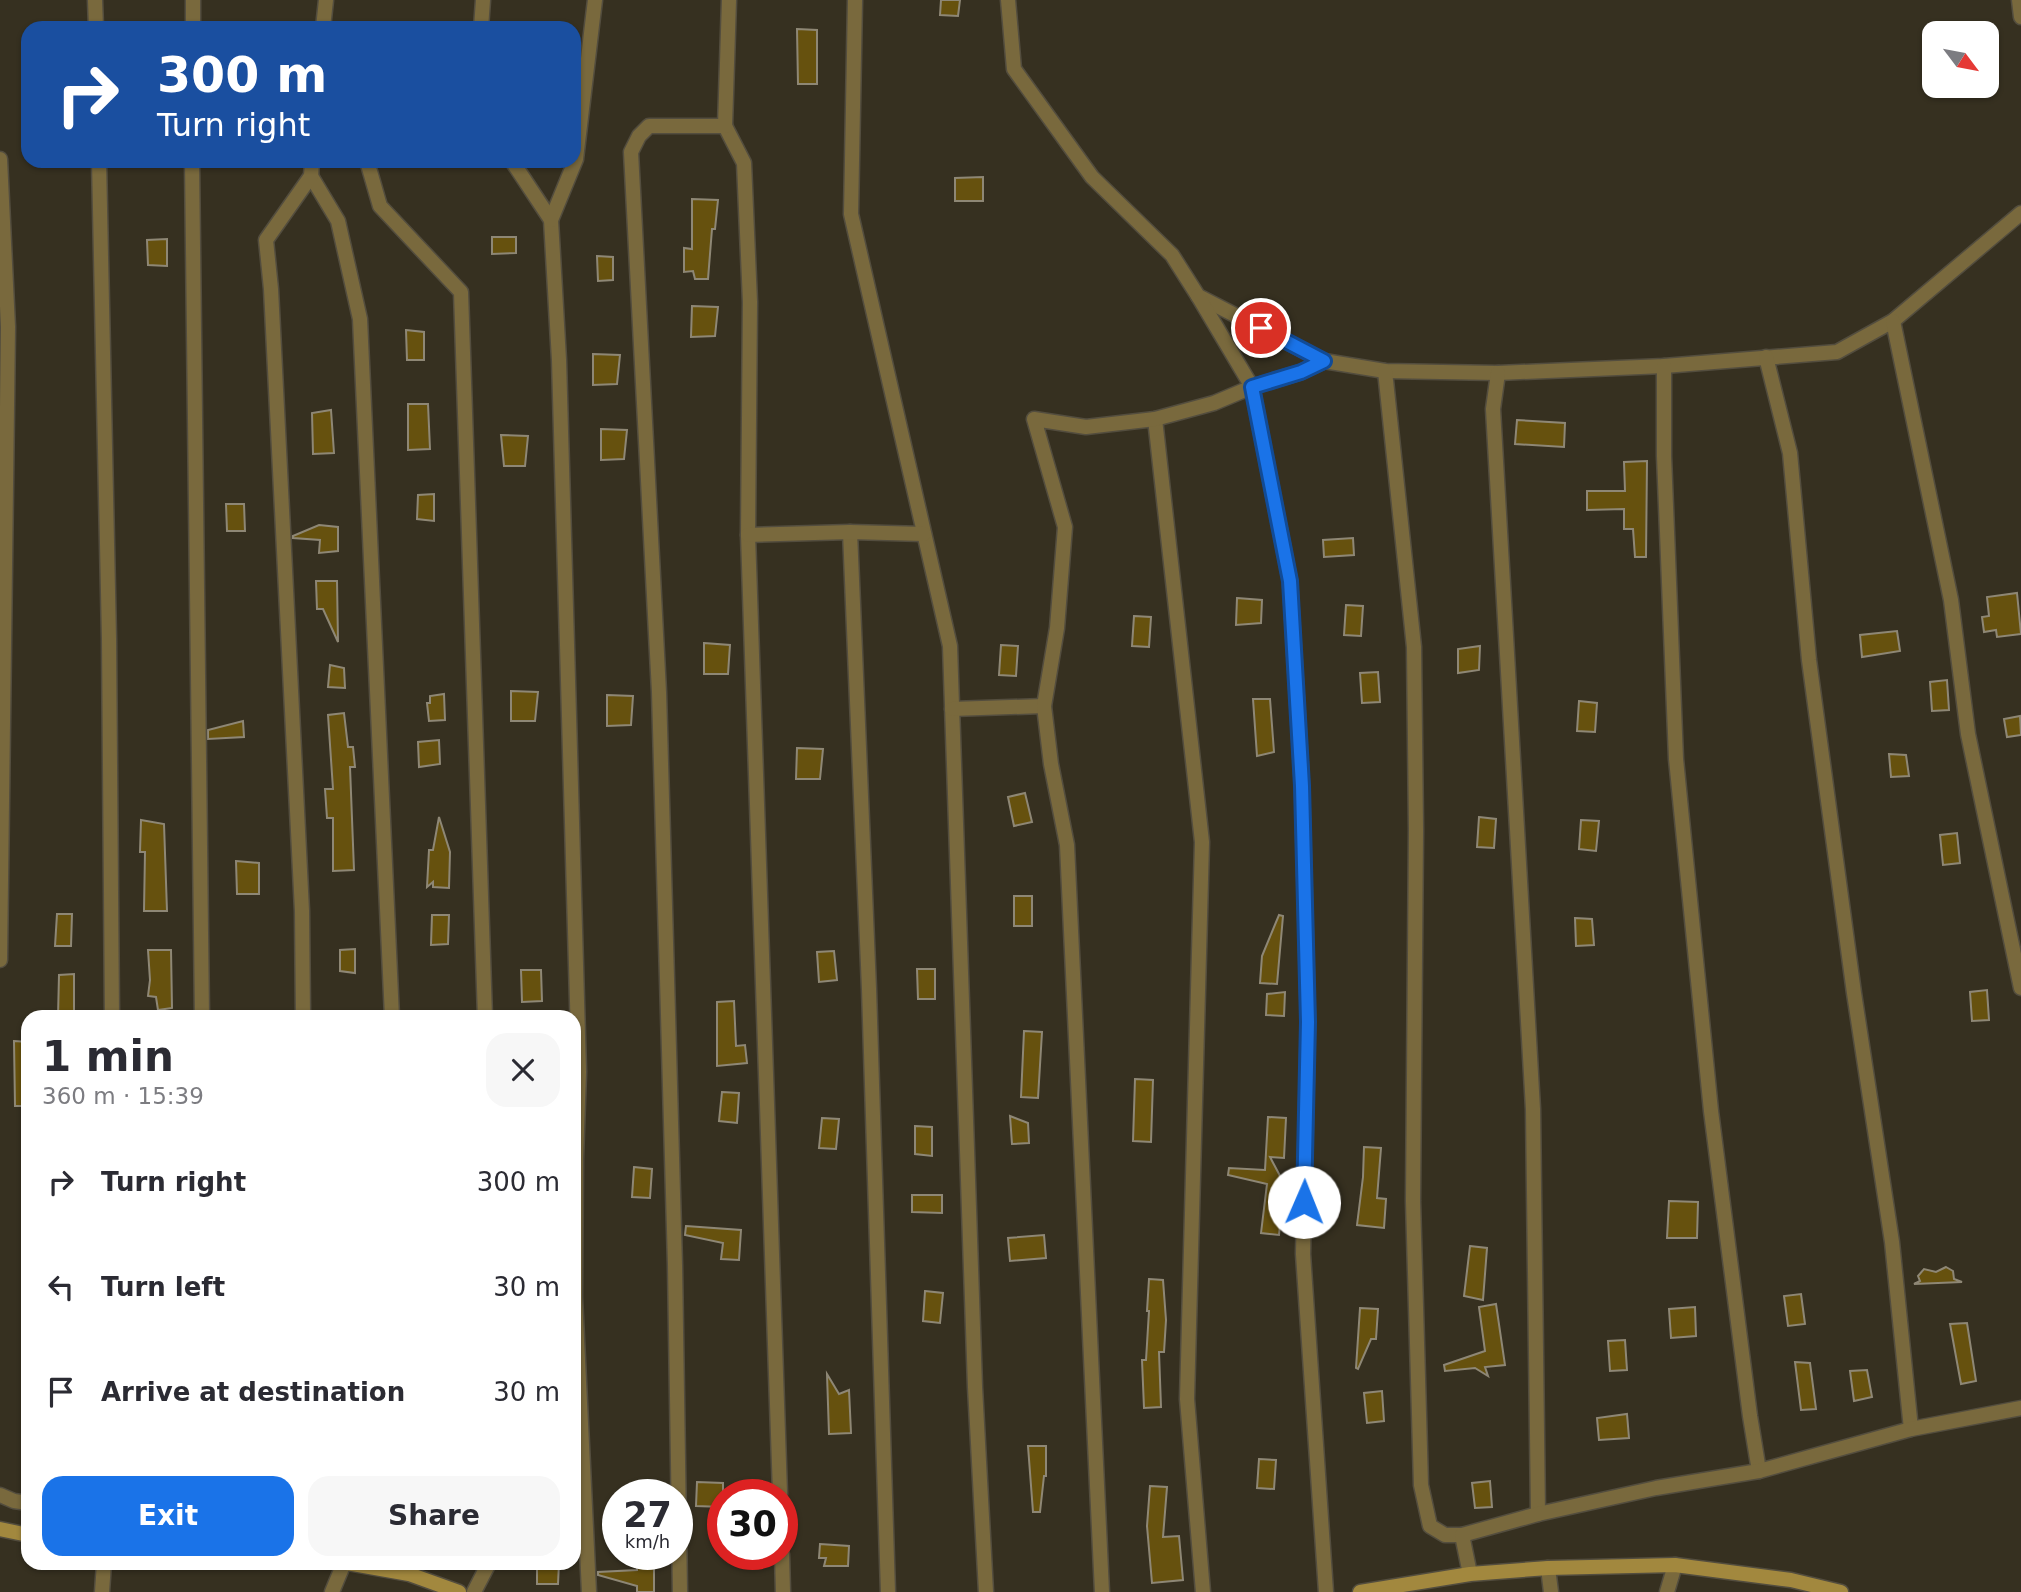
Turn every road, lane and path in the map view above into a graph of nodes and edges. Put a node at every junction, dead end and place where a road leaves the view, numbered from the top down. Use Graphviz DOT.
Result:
graph roads {
  1 [pos="95,0"];
  2 [pos="193,0"];
  3 [pos="326,0"];
  4 [pos="483,0"];
  5 [pos="595,0"];
  6 [pos="729,0"];
  7 [pos="855,0"];
  8 [pos="1008,0"];
  9 [pos="2019,0"];
  10 [pos="2021,17"];
  11 [pos="96,21"];
  12 [pos="193,21"];
  13 [pos="325,21"];
  14 [pos="482,21"];
  15 [pos="581,117"];
  16 [pos="725,126"];
  17 [pos="0,159"];
  18 [pos="99,168"];
  19 [pos="192,168"];
  20 [pos="312,168"];
  21 [pos="369,168"];
  22 [pos="517,168"];
  23 [pos="572,168"];
  24 [pos="311,176"];
  25 [pos="2021,213"];
  26 [pos="551,220"];
  27 [pos="1198,296"];
  28 [pos="1893,321"];
  29 [pos="1766,357"];
  30 [pos="1324,361"];
  31 [pos="1664,366"];
  32 [pos="1385,371"];
  33 [pos="1498,373"];
  34 [pos="1252,387"];
  35 [pos="1155,419"];
  36 [pos="850,532"];
  37 [pos="924,534"];
  38 [pos="748,535"];
  39 [pos="1044,706"];
  40 [pos="952,709"];
  41 [pos="0,960"];
  42 [pos="2021,988"];
  43 [pos="112,1010"];
  44 [pos="202,1010"];
  45 [pos="303,1010"];
  46 [pos="392,1010"];
  47 [pos="485,1010"];
  48 [pos="577,1010"];
  49 [pos="2021,1408"];
  50 [pos="581,1423"];
  51 [pos="1912,1429"];
  52 [pos="1759,1471"];
  53 [pos="779,1479"];
  54 [pos="0,1495"];
  55 [pos="21,1502"];
  56 [pos="1538,1514"];
  57 [pos="0,1529"];
  58 [pos="21,1534"];
  59 [pos="1462,1535"];
  60 [pos="1675,1564"];
  61 [pos="1548,1568"];
  62 [pos="104,1570"];
  63 [pos="343,1570"];
  64 [pos="386,1570"];
  65 [pos="485,1570"];
  66 [pos="782,1570"];
  67 [pos="1470,1574"];
  68 [pos="1791,1586"];
  69 [pos="102,1592"];
  70 [pos="332,1592"];
  71 [pos="459,1592"];
  72 [pos="474,1592"];
  73 [pos="589,1592"];
  74 [pos="680,1592"];
  75 [pos="783,1592"];
  76 [pos="888,1592"];
  77 [pos="986,1592"];
  78 [pos="1102,1592"];
  79 [pos="1203,1592"];
  80 [pos="1326,1592"];
  81 [pos="1360,1592"];
  82 [pos="1551,1592"];
  83 [pos="1667,1592"];
  84 [pos="1841,1592"];
  1 -- 11 [label="street"];
  2 -- 12 [label="street"];
  3 -- 13 [label="street"];
  4 -- 14 [label="street"];
  5 -- 15 [label="street"];
  6 -- 16 [label="street"];
  7 -- 37 [label="street"];
  8 -- 27 [label="street"];
  9 -- 10 [label="street"];
  16 -- 38 [label="street"];
  16 -- 74 [label="street"];
  17 -- 41 [label="street"];
  18 -- 43 [label="street"];
  19 -- 44 [label="street"];
  20 -- 24 [label="street"];
  21 -- 47 [label="street"];
  22 -- 26 [label="street"];
  23 -- 26 [label="street"];
  24 -- 45 [label="street"];
  24 -- 46 [label="street"];
  25 -- 28 [label="street"];
  26 -- 48 [label="street"];
  27 -- 30 [label="street"];
  27 -- 34 [label="street"];
  28 -- 29 [label="street"];
  28 -- 42 [label="street"];
  29 -- 31 [label="street"];
  29 -- 51 [label="street"];
  30 -- 32 [label="street"];
  30 -- 34 [label="street"];
  31 -- 33 [label="street"];
  31 -- 52 [label="street"];
  32 -- 33 [label="street"];
  32 -- 59 [label="street"];
  33 -- 56 [label="street"];
  34 -- 35 [label="street"];
  34 -- 80 [label="street"];
  35 -- 39 [label="street"];
  35 -- 79 [label="street"];
  36 -- 37 [label="street"];
  36 -- 38 [label="street"];
  36 -- 76 [label="street"];
  37 -- 40 [label="street"];
  38 -- 53 [label="street"];
  39 -- 40 [label="street"];
  39 -- 78 [label="street"];
  40 -- 77 [label="street"];
  49 -- 51 [label="street"];
  50 -- 73 [label="street"];
  51 -- 52 [label="street"];
  52 -- 56 [label="street"];
  54 -- 55 [label="street"];
  56 -- 59 [label="street"];
  57 -- 58 [label="street"];
  59 -- 67 [label="street"];
  60 -- 61 [label="street"];
  60 -- 68 [label="street"];
  60 -- 83 [label="street"];
  61 -- 67 [label="street"];
  61 -- 82 [label="street"];
  62 -- 69 [label="street"];
  63 -- 70 [label="street"];
  64 -- 71 [label="street"];
  65 -- 72 [label="street"];
  66 -- 75 [label="street"];
  67 -- 81 [label="street"];
  68 -- 84 [label="street"];
}
